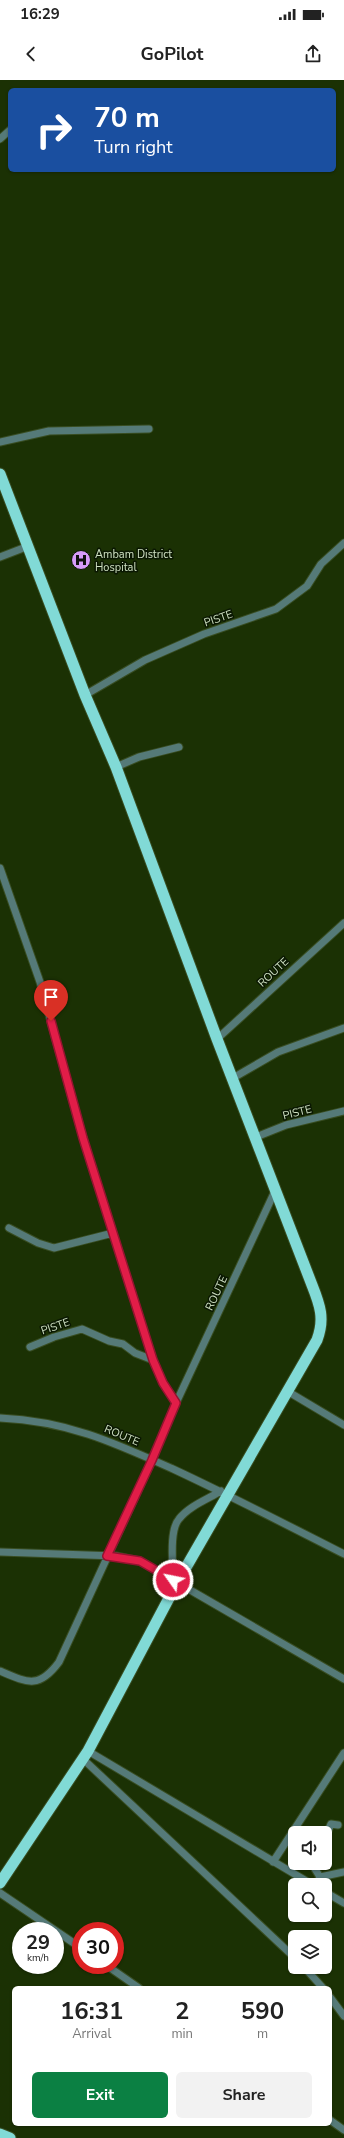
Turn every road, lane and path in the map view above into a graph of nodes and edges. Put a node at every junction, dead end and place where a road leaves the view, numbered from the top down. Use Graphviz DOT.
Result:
graph roads {
  1 [pos="8,132"];
  2 [pos="0,139"];
  3 [pos="149,429"];
  4 [pos="0,442"];
  5 [pos="0,474"];
  6 [pos="344,543"];
  7 [pos="26,547"];
  8 [pos="0,557"];
  9 [pos="85,695"];
  10 [pos="179,747"];
  11 [pos="116,768"];
  12 [pos="0,868"];
  13 [pos="344,923"];
  14 [pos="344,1028"];
  15 [pos="217,1039"];
  16 [pos="233,1078"];
  17 [pos="344,1111"];
  18 [pos="256,1137"];
  19 [pos="275,1191"];
  20 [pos="9,1228"];
  21 [pos="114,1233"];
  22 [pos="30,1347"];
  23 [pos="153,1360"];
  24 [pos="287,1392"];
  25 [pos="176,1403"];
  26 [pos="0,1418"];
  27 [pos="344,1426"];
  28 [pos="152,1460"];
  29 [pos="225,1493"];
  30 [pos="0,1552"];
  31 [pos="344,1554"];
  32 [pos="107,1556"];
  33 [pos="175,1582"];
  34 [pos="0,1671"];
  35 [pos="344,1679"];
  36 [pos="344,1753"];
  37 [pos="86,1755"];
  38 [pos="338,1825"];
  39 [pos="330,1826"];
  40 [pos="273,1862"];
  41 [pos="316,1870"];
  42 [pos="344,1872"];
  43 [pos="320,1877"];
  44 [pos="301,1878"];
  45 [pos="0,1883"];
  46 [pos="0,1893"];
  47 [pos="332,1896"];
  48 [pos="344,1903"];
  49 [pos="72,1942"];
  50 [pos="288,1951"];
  51 [pos="119,1974"];
  52 [pos="310,1974"];
  53 [pos="136,1986"];
  54 [pos="321,1986"];
  55 [pos="332,2000"];
  56 [pos="344,2016"];
  57 [pos="332,2121"];
  58 [pos="344,2130"];
  59 [pos="0,2134"];
  60 [pos="10,2138"];
  1 -- 2 [label="street"];
  3 -- 4 [label="street"];
  5 -- 7 [label="highway"];
  6 -- 9 [label="street, PISTE"];
  7 -- 8 [label="street"];
  7 -- 9 [label="highway"];
  9 -- 11 [label="highway"];
  10 -- 11 [label="street"];
  11 -- 15 [label="highway"];
  12 -- 21 [label="street"];
  13 -- 15 [label="street, ROUTE"];
  14 -- 16 [label="street"];
  15 -- 16 [label="highway"];
  16 -- 18 [label="highway"];
  17 -- 18 [label="street, PISTE"];
  18 -- 19 [label="highway"];
  19 -- 24 [label="highway"];
  19 -- 25 [label="street, ROUTE"];
  20 -- 21 [label="street"];
  21 -- 23 [label="street"];
  22 -- 23 [label="street, PISTE"];
  23 -- 25 [label="street"];
  24 -- 27 [label="street"];
  24 -- 29 [label="highway"];
  25 -- 28 [label="street, ROUTE"];
  26 -- 28 [label="street, ROUTE"];
  28 -- 29 [label="street, ROUTE"];
  28 -- 32 [label="street, ROUTE"];
  29 -- 31 [label="street, ROUTE"];
  29 -- 33 [label="highway"];
  29 -- 33 [label="street"];
  30 -- 32 [label="street"];
  32 -- 33 [label="street"];
  32 -- 34 [label="street, ROUTE"];
  33 -- 35 [label="street"];
  33 -- 37 [label="highway"];
  36 -- 40 [label="street"];
  37 -- 40 [label="street"];
  37 -- 45 [label="highway"];
  37 -- 50 [label="street"];
  38 -- 39 [label="street"];
  40 -- 44 [label="street"];
  41 -- 43 [label="street"];
  42 -- 43 [label="street"];
  46 -- 49 [label="street"];
  47 -- 48 [label="street"];
  51 -- 53 [label="street"];
  52 -- 54 [label="street"];
  55 -- 56 [label="street"];
  57 -- 58 [label="street"];
  59 -- 60 [label="highway"];
}
